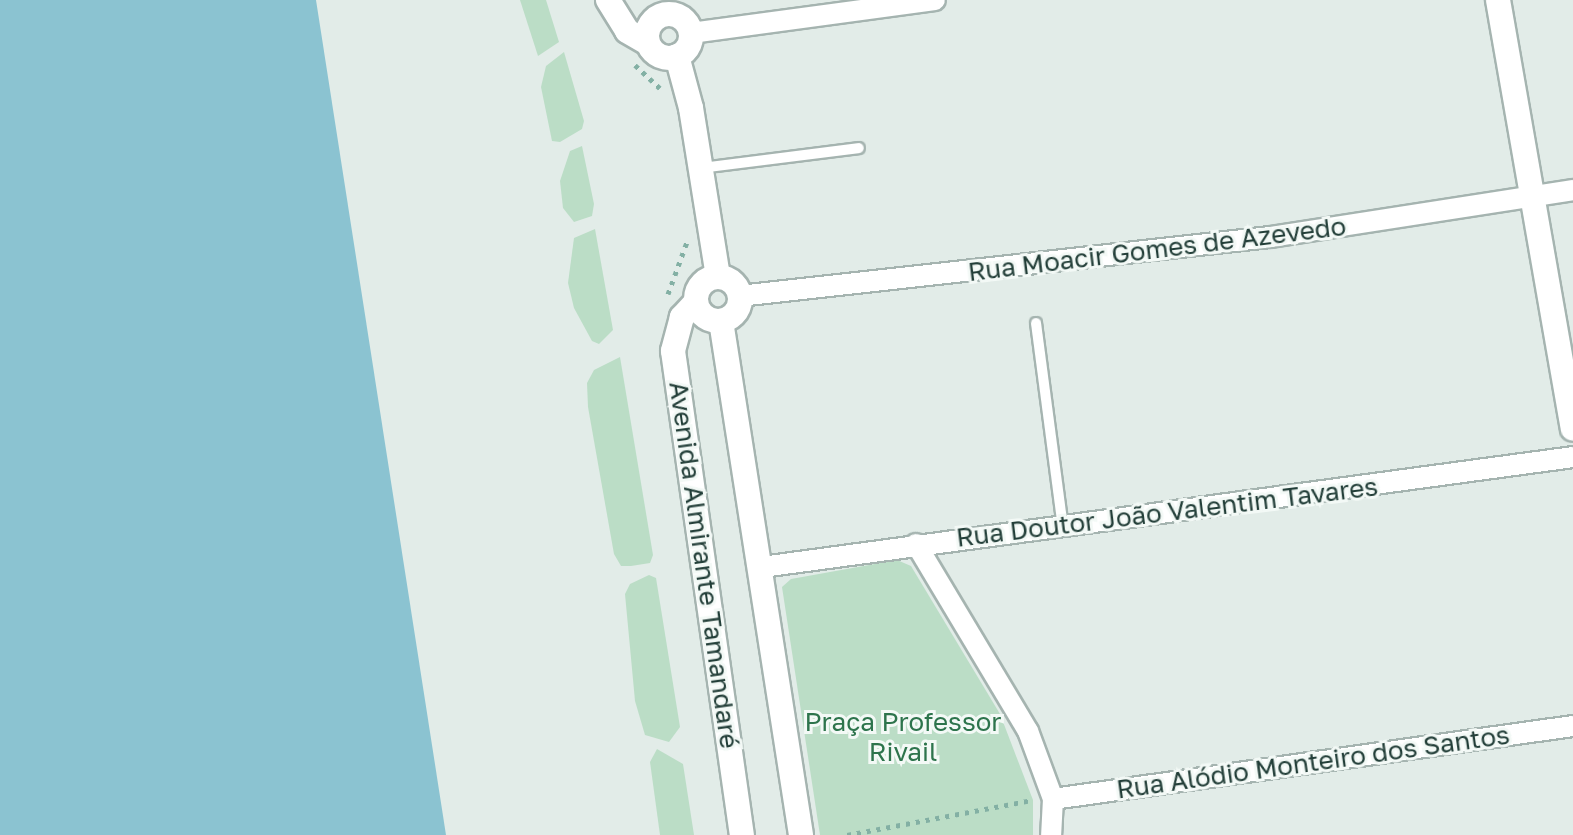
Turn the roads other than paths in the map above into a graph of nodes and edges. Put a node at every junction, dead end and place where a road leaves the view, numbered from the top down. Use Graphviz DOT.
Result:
graph roads {
  1 [pos="608,0"];
  2 [pos="935,0"];
  3 [pos="1498,0"];
  4 [pos="664,7"];
  5 [pos="691,33"];
  6 [pos="648,43"];
  7 [pos="677,56"];
  8 [pos="859,148"];
  9 [pos="701,168"];
  10 [pos="1573,190"];
  11 [pos="1531,197"];
  12 [pos="718,276"];
  13 [pos="739,296"];
  14 [pos="696,302"];
  15 [pos="721,321"];
  16 [pos="1036,323"];
  17 [pos="1573,428"];
  18 [pos="1573,457"];
  19 [pos="1063,527"];
  20 [pos="916,544"];
  21 [pos="762,567"];
  22 [pos="1573,726"];
  23 [pos="1053,799"];
  24 [pos="742,835"];
  25 [pos="801,835"];
  26 [pos="1051,835"];
  1 -- 6 [label="street"];
  2 -- 5 [label="street"];
  3 -- 11 [label="street"];
  4 -- 5 [label="street"];
  4 -- 6 [label="street"];
  5 -- 7 [label="street"];
  6 -- 7 [label="street"];
  7 -- 9 [label="street"];
  8 -- 9 [label="lane"];
  9 -- 12 [label="street"];
  10 -- 11 [label="street, Rua Moacir Gomes de Azevedo"];
  11 -- 13 [label="street, Rua Moacir Gomes de Azevedo"];
  11 -- 17 [label="street"];
  12 -- 13 [label="street"];
  12 -- 14 [label="street"];
  13 -- 15 [label="street"];
  14 -- 15 [label="street"];
  14 -- 24 [label="street, Avenida Almirante Tamandaré"];
  15 -- 21 [label="street, Avenida Almirante Tamandaré"];
  16 -- 19 [label="lane"];
  18 -- 19 [label="street, Rua Doutor João Valentim Tavares"];
  19 -- 20 [label="street, Rua Doutor João Valentim Tavares"];
  20 -- 21 [label="street, Rua Doutor João Valentim Tavares"];
  20 -- 23 [label="street"];
  21 -- 25 [label="street, Avenida Almirante Tamandaré"];
  22 -- 23 [label="street, Rua Alódio Monteiro dos Santos"];
  23 -- 26 [label="street"];
}
